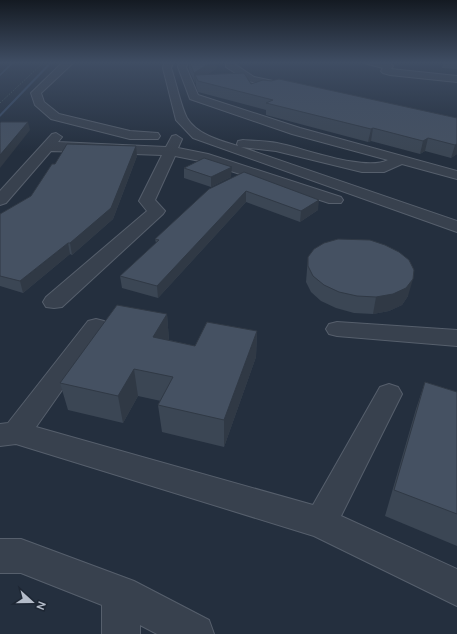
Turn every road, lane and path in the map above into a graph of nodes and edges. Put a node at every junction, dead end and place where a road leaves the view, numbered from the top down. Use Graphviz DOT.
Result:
graph roads {
  1 [pos="11,93"];
  2 [pos="36,93"];
  3 [pos="180,93"];
  4 [pos="192,93"];
  5 [pos="0,103"];
  6 [pos="70,122"];
  7 [pos="197,135"];
  8 [pos="174,144"];
  9 [pos="47,147"];
  10 [pos="226,147"];
  11 [pos="401,159"];
  12 [pos="457,175"];
  13 [pos="0,200"];
  14 [pos="335,200"];
  15 [pos="457,227"];
  16 [pos="54,302"];
  17 [pos="96,326"];
  18 [pos="337,329"];
  19 [pos="457,338"];
  20 [pos="389,394"];
  21 [pos="8,434"];
  22 [pos="321,523"];
  23 [pos="0,556"];
  24 [pos="457,588"];
  25 [pos="121,594"];
  26 [pos="121,634"];
  27 [pos="195,634"];
  1 -- 5 [label="path"];
  2 -- 6 [label="lane"];
  3 -- 7 [label="lane"];
  4 -- 11 [label="lane"];
  6 -- 8 [label="lane"];
  6 -- 9 [label="lane"];
  7 -- 8 [label="lane"];
  7 -- 10 [label="lane"];
  8 -- 9 [label="lane"];
  8 -- 14 [label="lane"];
  8 -- 16 [label="lane"];
  9 -- 13 [label="lane"];
  10 -- 11 [label="lane"];
  10 -- 15 [label="lane"];
  11 -- 12 [label="lane"];
  17 -- 21 [label="lane"];
  18 -- 19 [label="lane"];
  20 -- 22 [label="lane"];
  21 -- 22 [label="lane"];
  22 -- 24 [label="lane"];
  23 -- 25 [label="lane"];
  25 -- 26 [label="lane"];
  25 -- 27 [label="lane"];
}
